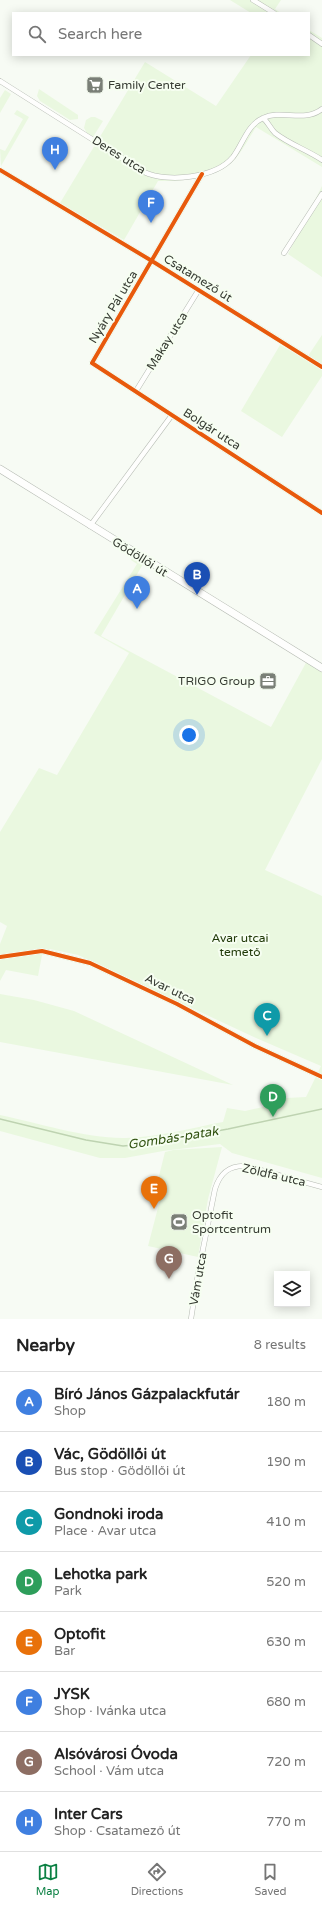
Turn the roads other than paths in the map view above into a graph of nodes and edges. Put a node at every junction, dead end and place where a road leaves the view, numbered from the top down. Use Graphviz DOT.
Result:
graph roads {
  1 [pos="253,0"];
  2 [pos="272,12"];
  3 [pos="310,36"];
  4 [pos="322,44"];
  5 [pos="0,81"];
  6 [pos="322,109"];
  7 [pos="263,118"];
  8 [pos="322,160"];
  9 [pos="0,170"];
  10 [pos="202,174"];
  11 [pos="322,194"];
  12 [pos="284,253"];
  13 [pos="152,261"];
  14 [pos="198,291"];
  15 [pos="92,363"];
  16 [pos="322,367"];
  17 [pos="136,391"];
  18 [pos="172,415"];
  19 [pos="0,469"];
  20 [pos="322,513"];
  21 [pos="90,526"];
  22 [pos="322,668"];
  23 [pos="0,957"];
  24 [pos="322,1077"];
  25 [pos="226,1170"];
  26 [pos="322,1186"];
  27 [pos="191,1319"];
  1 -- 2 [label="street"];
  3 -- 4 [label="street"];
  5 -- 10 [label="street, Deres utca"];
  6 -- 7 [label="street"];
  7 -- 8 [label="street"];
  7 -- 10 [label="street, Deres utca"];
  9 -- 13 [label="street, Csatamező út"];
  10 -- 13 [label="street, Nyáry Pál utca"];
  11 -- 12 [label="street"];
  13 -- 14 [label="street, Csatamező út"];
  13 -- 15 [label="street, Nyáry Pál utca"];
  14 -- 16 [label="street, Csatamező út"];
  14 -- 17 [label="street, Makay utca"];
  15 -- 17 [label="street, Bolgár utca"];
  17 -- 18 [label="street, Bolgár utca"];
  18 -- 20 [label="street, Bolgár utca"];
  18 -- 21 [label="street"];
  19 -- 21 [label="main road, Gödöllői út"];
  21 -- 22 [label="main road, Gödöllői út"];
  23 -- 24 [label="street, Avar utca"];
  25 -- 26 [label="street, Zöldfa utca"];
  25 -- 27 [label="street, Vám utca"];
}
